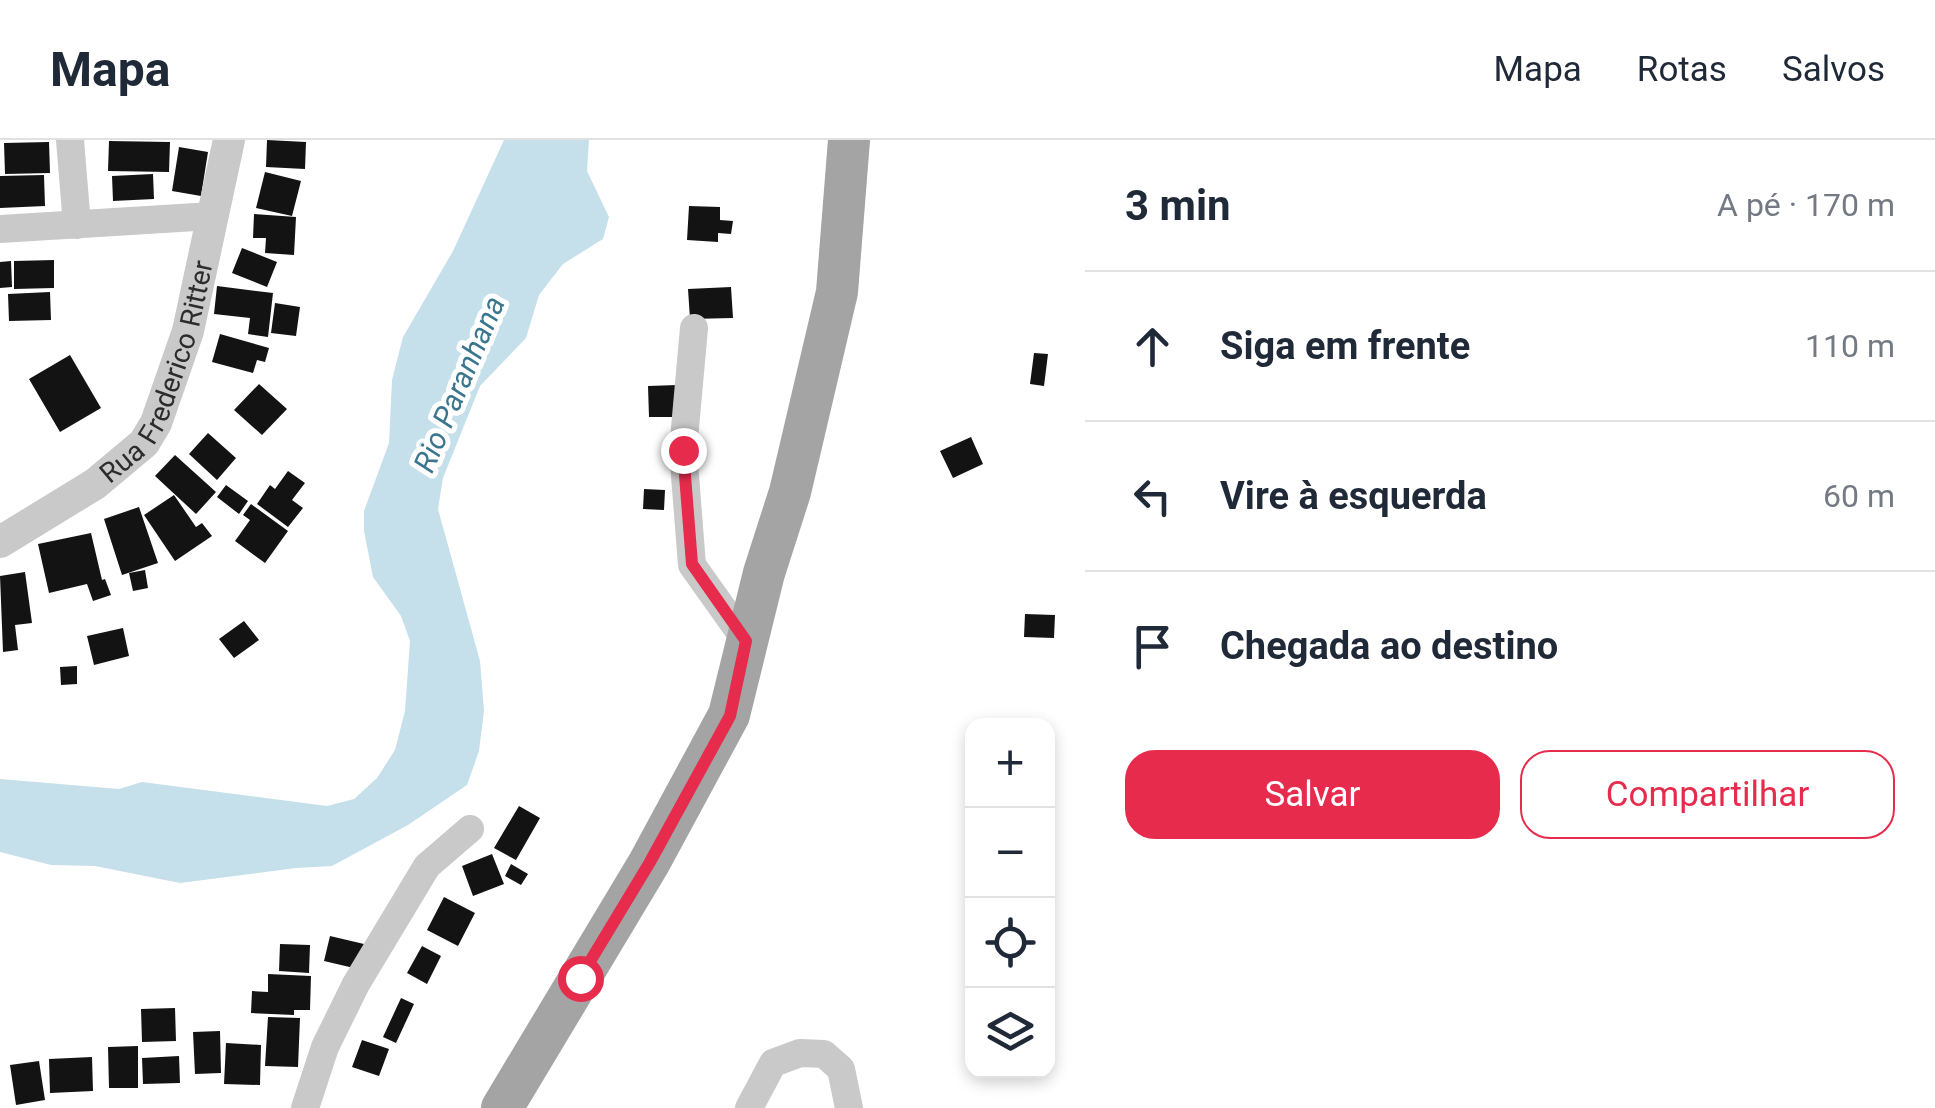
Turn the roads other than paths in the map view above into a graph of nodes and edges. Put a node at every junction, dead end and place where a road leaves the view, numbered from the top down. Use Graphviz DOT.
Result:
graph roads {
  1 [pos="70,140"];
  2 [pos="229,140"];
  3 [pos="849,140"];
  4 [pos="212,216"];
  5 [pos="77,225"];
  6 [pos="0,230"];
  7 [pos="694,328"];
  8 [pos="0,542"];
  9 [pos="746,641"];
  10 [pos="470,829"];
  11 [pos="305,1108"];
  12 [pos="502,1108"];
  13 [pos="749,1108"];
  14 [pos="849,1108"];
  1 -- 5 [label="street"];
  2 -- 4 [label="street, Rua Frederico Ritter"];
  3 -- 9 [label="main road"];
  4 -- 5 [label="street"];
  4 -- 8 [label="street, Rua Frederico Ritter"];
  5 -- 6 [label="street"];
  7 -- 9 [label="street"];
  9 -- 12 [label="main road"];
  10 -- 11 [label="street"];
  13 -- 14 [label="street"];
}
